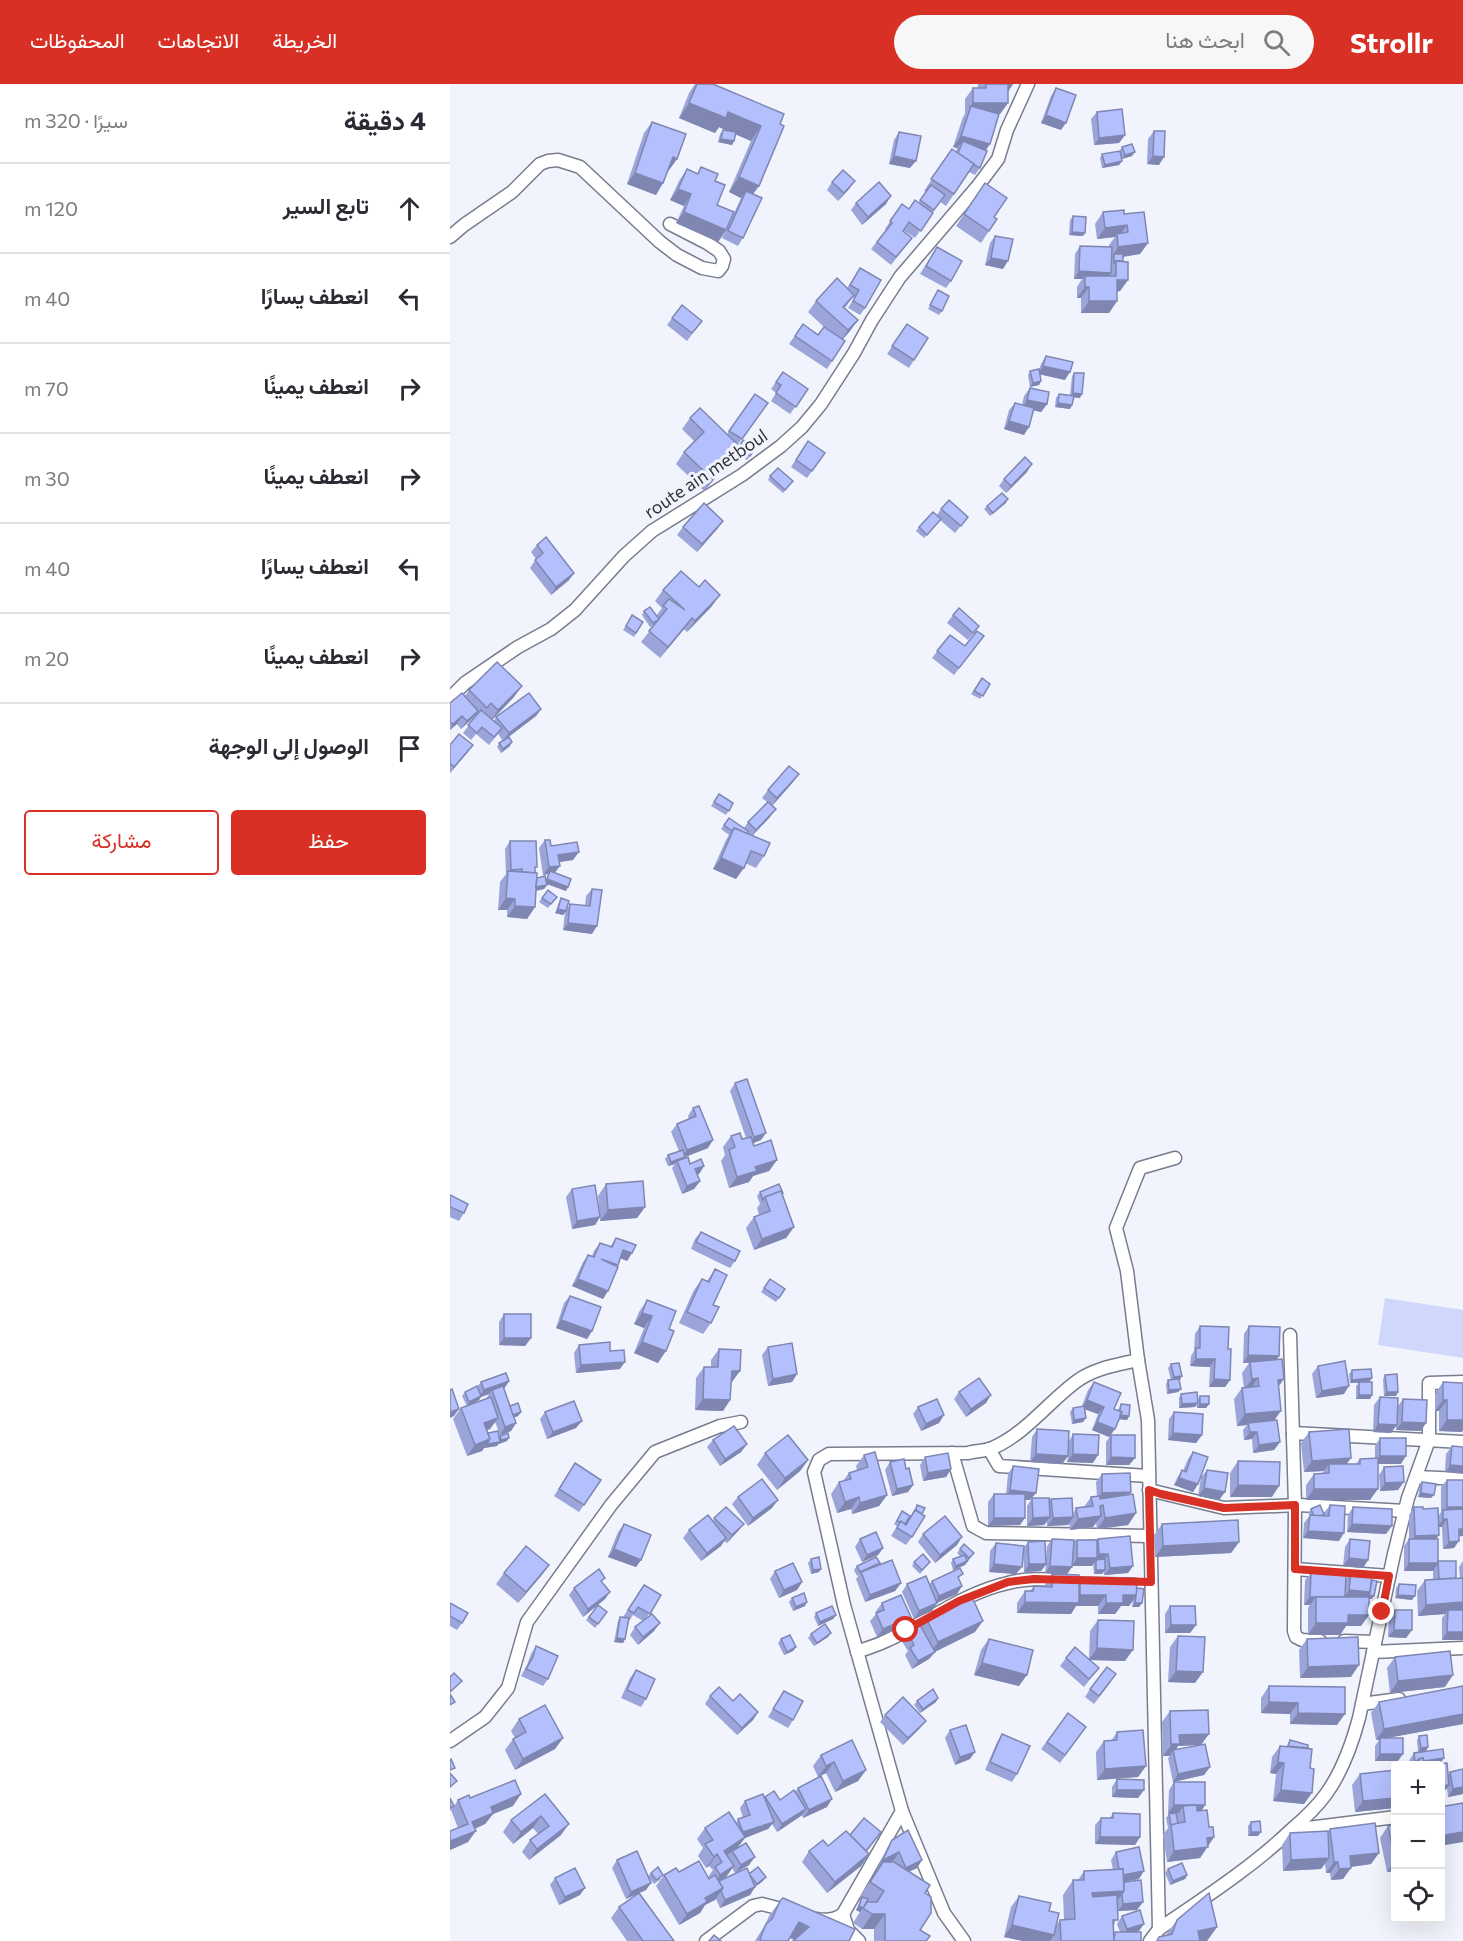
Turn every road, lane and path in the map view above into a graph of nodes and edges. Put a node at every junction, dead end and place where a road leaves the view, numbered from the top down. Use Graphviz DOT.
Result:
graph roads {
  1 [pos="1028,84"];
  2 [pos="670,224"];
  3 [pos="450,237"];
  4 [pos="450,698"];
  5 [pos="1175,1158"];
  6 [pos="1290,1335"];
  7 [pos="1138,1360"];
  8 [pos="1463,1382"];
  9 [pos="741,1422"];
  10 [pos="1293,1433"];
  11 [pos="1430,1440"];
  12 [pos="1463,1442"];
  13 [pos="989,1449"];
  14 [pos="952,1453"];
  15 [pos="1148,1476"];
  16 [pos="1416,1477"];
  17 [pos="1463,1479"];
  18 [pos="1149,1490"];
  19 [pos="1295,1505"];
  20 [pos="1405,1511"];
  21 [pos="1150,1536"];
  22 [pos="1295,1569"];
  23 [pos="1389,1576"];
  24 [pos="1075,1580"];
  25 [pos="1374,1647"];
  26 [pos="1463,1648"];
  27 [pos="857,1652"];
  28 [pos="1407,1698"];
  29 [pos="1362,1704"];
  30 [pos="450,1741"];
  31 [pos="902,1811"];
  32 [pos="1391,1818"];
  33 [pos="1297,1825"];
  34 [pos="843,1914"];
  35 [pos="1159,1929"];
  36 [pos="706,1941"];
  37 [pos="859,1941"];
  38 [pos="964,1941"];
  39 [pos="1150,1941"];
  1 -- 4 [label="street, route ain metboul"];
  2 -- 3 [label="street"];
  5 -- 7 [label="street"];
  6 -- 10 [label="street"];
  7 -- 13 [label="street"];
  7 -- 15 [label="street"];
  8 -- 11 [label="street"];
  9 -- 30 [label="street"];
  10 -- 11 [label="street"];
  10 -- 19 [label="street"];
  11 -- 12 [label="street"];
  11 -- 16 [label="street"];
  13 -- 14 [label="street"];
  13 -- 15 [label="street"];
  14 -- 21 [label="street"];
  14 -- 27 [label="street"];
  15 -- 18 [label="street"];
  16 -- 17 [label="street"];
  16 -- 20 [label="street"];
  18 -- 19 [label="street"];
  18 -- 21 [label="street"];
  19 -- 20 [label="street"];
  19 -- 22 [label="street"];
  20 -- 23 [label="street"];
  21 -- 35 [label="street"];
  22 -- 23 [label="street"];
  22 -- 25 [label="street"];
  23 -- 25 [label="street"];
  24 -- 27 [label="street"];
  25 -- 26 [label="street"];
  25 -- 29 [label="street"];
  27 -- 31 [label="street"];
  28 -- 29 [label="street"];
  29 -- 33 [label="street"];
  31 -- 34 [label="street"];
  31 -- 38 [label="street"];
  32 -- 33 [label="street"];
  33 -- 35 [label="street"];
  34 -- 36 [label="street"];
  34 -- 37 [label="street"];
  35 -- 39 [label="street"];
}
